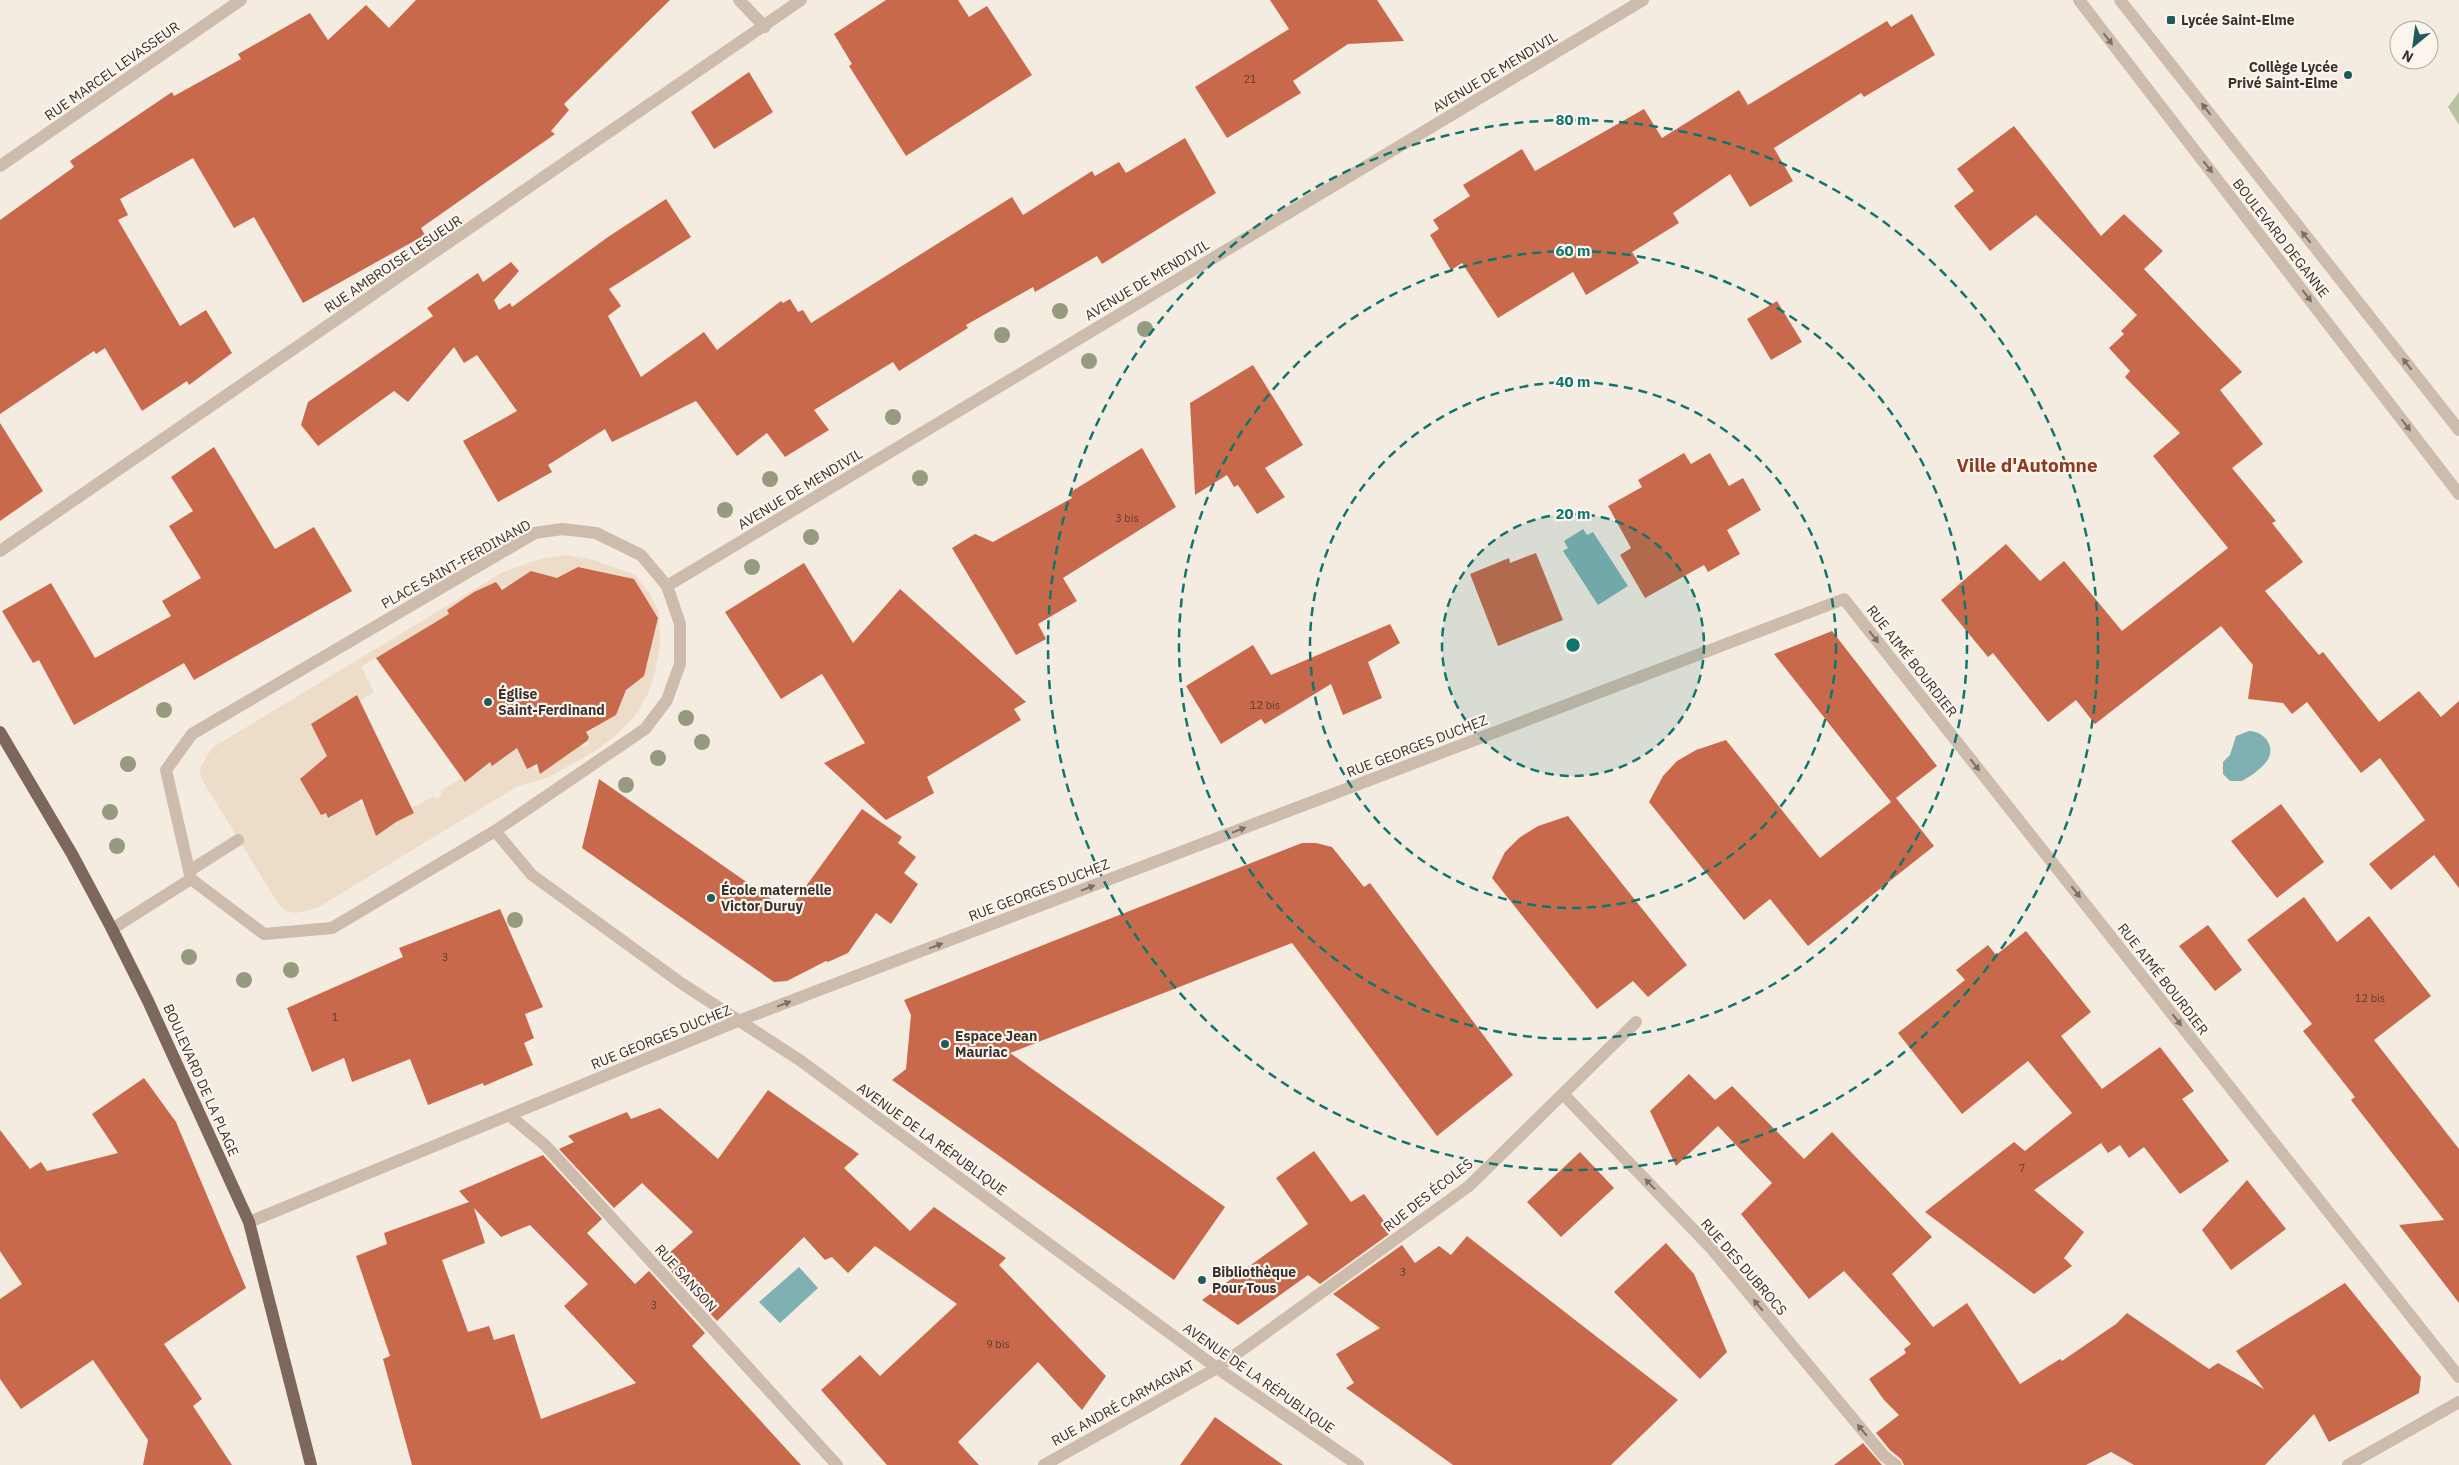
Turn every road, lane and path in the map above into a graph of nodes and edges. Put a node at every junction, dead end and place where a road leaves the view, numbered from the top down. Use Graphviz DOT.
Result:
graph roads {
  1 [pos="241,0"];
  2 [pos="738,0"];
  3 [pos="801,0"];
  4 [pos="1643,0"];
  5 [pos="2079,0"];
  6 [pos="2120,0"];
  7 [pos="765,27"];
  8 [pos="0,166"];
  9 [pos="2459,430"];
  10 [pos="2459,494"];
  11 [pos="0,551"];
  12 [pos="667,586"];
  13 [pos="1844,599"];
  14 [pos="0,732"];
  15 [pos="495,831"];
  16 [pos="238,840"];
  17 [pos="190,875"];
  18 [pos="112,929"];
  19 [pos="738,1021"];
  20 [pos="1636,1022"];
  21 [pos="1563,1094"];
  22 [pos="509,1115"];
  23 [pos="249,1222"];
  24 [pos="1217,1368"];
  25 [pos="2459,1377"];
  26 [pos="2459,1402"];
  27 [pos="311,1465"];
  28 [pos="837,1465"];
  29 [pos="1044,1465"];
  30 [pos="1358,1465"];
  31 [pos="1896,1465"];
  32 [pos="2348,1465"];
  1 -- 8 [label="street, RUE MARCEL LEVASSEUR"];
  2 -- 7 [label="street"];
  3 -- 7 [label="street, RUE AMBROISE LESUEUR"];
  4 -- 12 [label="street, AVENUE DE MENDIVIL"];
  5 -- 10 [label="street, BOULEVARD DEGANNE, one-way"];
  9 -- 6 [label="street, BOULEVARD DEGANNE, one-way"];
  7 -- 11 [label="street, RUE AMBROISE LESUEUR"];
  12 -- 15 [label="street, PLACE SAINT-FERDINAND"];
  12 -- 17 [label="street, PLACE SAINT-FERDINAND"];
  19 -- 13 [label="street, RUE GEORGES DUCHEZ, one-way"];
  13 -- 25 [label="street, RUE AIMÉ BOURDIER, one-way"];
  14 -- 18 [label="main road, BOULEVARD DE LA PLAGE"];
  15 -- 17 [label="street, PLACE SAINT-FERDINAND"];
  15 -- 19 [label="street, AVENUE DE LA RÉPUBLIQUE"];
  16 -- 17 [label="street"];
  17 -- 18 [label="street"];
  18 -- 23 [label="main road, BOULEVARD DE LA PLAGE"];
  19 -- 22 [label="street, RUE GEORGES DUCHEZ"];
  19 -- 24 [label="street, AVENUE DE LA RÉPUBLIQUE"];
  20 -- 21 [label="street, RUE DES ÉCOLES"];
  21 -- 24 [label="street, RUE DES ÉCOLES"];
  31 -- 21 [label="street, RUE DES DUBROCS, one-way"];
  22 -- 23 [label="street, RUE GEORGES DUCHEZ"];
  22 -- 28 [label="street, RUE SANSON"];
  23 -- 27 [label="main road, BOULEVARD DE LA PLAGE"];
  24 -- 29 [label="street, RUE ANDRÉ CARMAGNAT"];
  24 -- 30 [label="street, AVENUE DE LA RÉPUBLIQUE"];
  26 -- 32 [label="street"];
}
